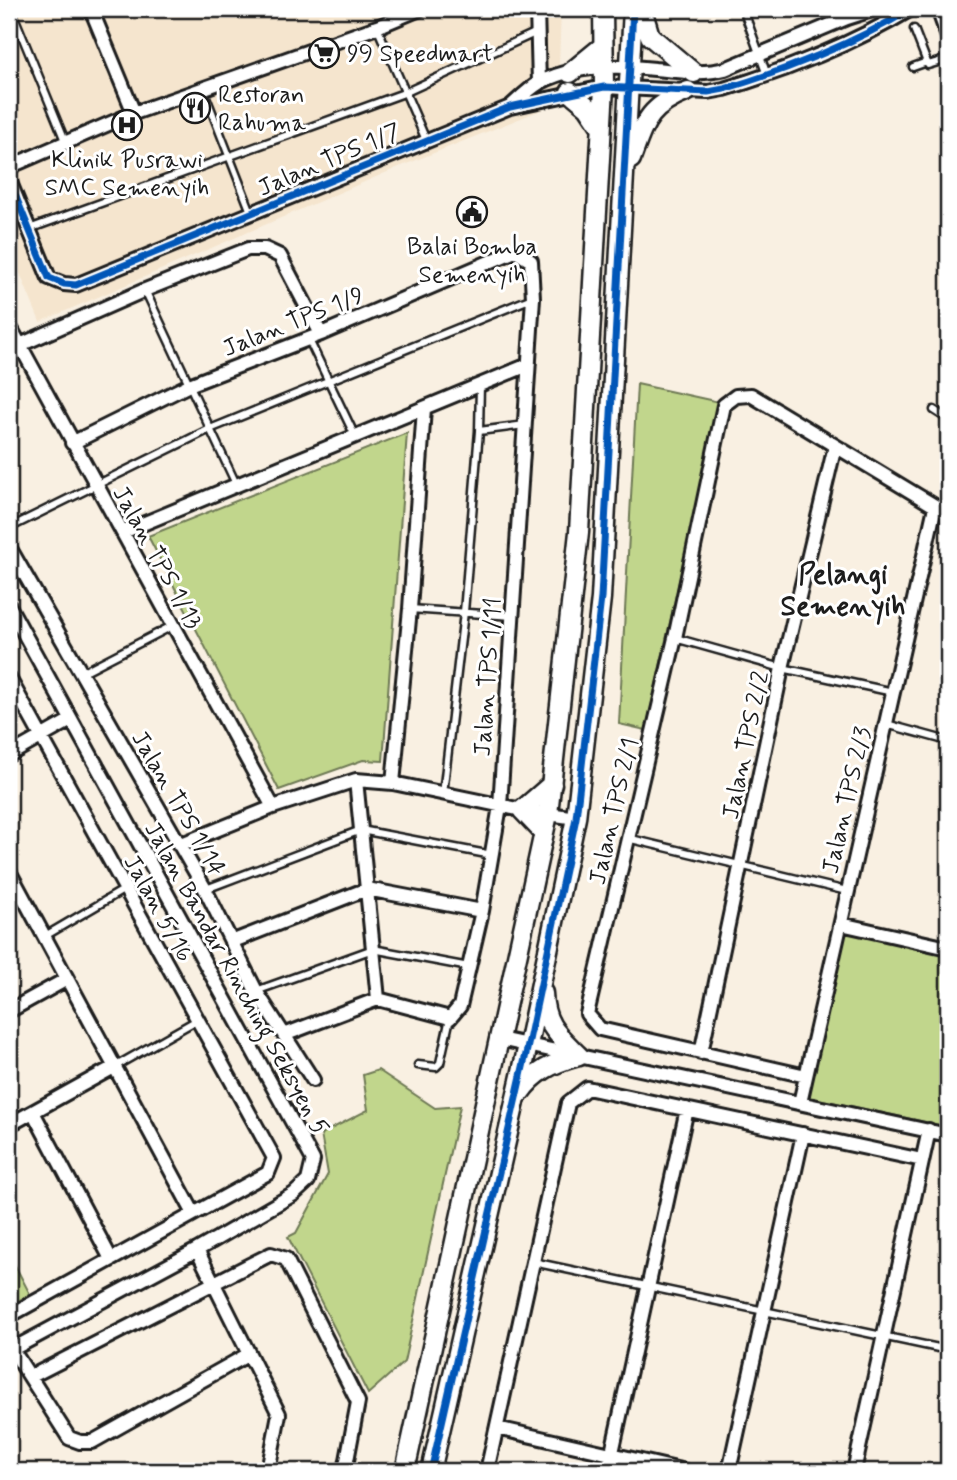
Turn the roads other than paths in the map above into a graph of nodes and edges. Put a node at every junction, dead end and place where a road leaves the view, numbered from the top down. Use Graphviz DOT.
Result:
graph roads {
  1 [pos="12,9"];
  2 [pos="91,9"];
  3 [pos="419,9"];
  4 [pos="537,9"];
  5 [pos="603,9"];
  6 [pos="633,9"];
  7 [pos="642,9"];
  8 [pos="743,9"];
  9 [pos="875,9"];
  10 [pos="911,9"];
  11 [pos="938,9"];
  12 [pos="377,27"];
  13 [pos="914,29"];
  14 [pos="537,32"];
  15 [pos="948,37"];
  16 [pos="603,46"];
  17 [pos="759,55"];
  18 [pos="948,59"];
  19 [pos="927,62"];
  20 [pos="629,66"];
  21 [pos="603,67"];
  22 [pos="913,67"];
  23 [pos="570,72"];
  24 [pos="694,73"];
  25 [pos="767,75"];
  26 [pos="539,83"];
  27 [pos="604,87"];
  28 [pos="628,88"];
  29 [pos="203,89"];
  30 [pos="688,91"];
  31 [pos="570,92"];
  32 [pos="404,93"];
  33 [pos="510,107"];
  34 [pos="134,113"];
  35 [pos="600,125"];
  36 [pos="426,140"];
  37 [pos="66,143"];
  38 [pos="228,156"];
  39 [pos="9,167"];
  40 [pos="625,174"];
  41 [pos="9,180"];
  42 [pos="251,212"];
  43 [pos="28,230"];
  44 [pos="531,261"];
  45 [pos="145,290"];
  46 [pos="533,298"];
  47 [pos="9,326"];
  48 [pos="321,334"];
  49 [pos="308,338"];
  50 [pos="14,348"];
  51 [pos="528,365"];
  52 [pos="327,380"];
  53 [pos="189,385"];
  54 [pos="480,385"];
  55 [pos="424,408"];
  56 [pos="934,410"];
  57 [pos="948,419"];
  58 [pos="524,425"];
  59 [pos="210,429"];
  60 [pos="479,431"];
  61 [pos="355,436"];
  62 [pos="72,443"];
  63 [pos="835,446"];
  64 [pos="236,484"];
  65 [pos="95,486"];
  66 [pos="935,507"];
  67 [pos="948,514"];
  68 [pos="9,528"];
  69 [pos="123,532"];
  70 [pos="9,548"];
  71 [pos="9,606"];
  72 [pos="410,609"];
  73 [pos="464,612"];
  74 [pos="513,616"];
  75 [pos="172,626"];
  76 [pos="675,638"];
  77 [pos="782,668"];
  78 [pos="80,674"];
  79 [pos="9,678"];
  80 [pos="893,692"];
  81 [pos="71,720"];
  82 [pos="885,724"];
  83 [pos="41,736"];
  84 [pos="948,741"];
  85 [pos="9,755"];
  86 [pos="356,780"];
  87 [pos="393,783"];
  88 [pos="552,785"];
  89 [pos="443,794"];
  90 [pos="500,806"];
  91 [pos="273,807"];
  92 [pos="522,810"];
  93 [pos="548,814"];
  94 [pos="576,818"];
  95 [pos="361,830"];
  96 [pos="544,833"];
  97 [pos="627,838"];
  98 [pos="180,845"];
  99 [pos="492,855"];
  100 [pos="742,865"];
  101 [pos="9,871"];
  102 [pos="125,889"];
  103 [pos="205,889"];
  104 [pos="367,889"];
  105 [pos="847,891"];
  106 [pos="482,911"];
  107 [pos="841,924"];
  108 [pos="44,937"];
  109 [pos="231,942"];
  110 [pos="948,948"];
  111 [pos="373,949"];
  112 [pos="471,967"];
  113 [pos="542,972"];
  114 [pos="67,979"];
  115 [pos="256,991"];
  116 [pos="378,999"];
  117 [pos="9,1011"];
  118 [pos="450,1018"];
  119 [pos="197,1020"];
  120 [pos="284,1035"];
  121 [pos="500,1039"];
  122 [pos="528,1045"];
  123 [pos="701,1053"];
  124 [pos="579,1056"];
  125 [pos="418,1065"];
  126 [pos="114,1067"];
  127 [pos="806,1076"];
  128 [pos="313,1080"];
  129 [pos="516,1099"];
  130 [pos="800,1103"];
  131 [pos="687,1109"];
  132 [pos="33,1112"];
  133 [pos="9,1125"];
  134 [pos="929,1130"];
  135 [pos="803,1134"];
  136 [pos="948,1135"];
  137 [pos="922,1160"];
  138 [pos="193,1213"];
  139 [pos="197,1250"];
  140 [pos="111,1259"];
  141 [pos="533,1262"];
  142 [pos="214,1285"];
  143 [pos="648,1286"];
  144 [pos="765,1311"];
  145 [pos="9,1316"];
  146 [pos="884,1336"];
  147 [pos="10,1350"];
  148 [pos="948,1350"];
  149 [pos="249,1354"];
  150 [pos="30,1377"];
  151 [pos="497,1428"];
  152 [pos="611,1454"];
  153 [pos="268,1471"];
  154 [pos="345,1471"];
  155 [pos="405,1471"];
  156 [pos="431,1471"];
  157 [pos="487,1471"];
  158 [pos="608,1471"];
  159 [pos="685,1471"];
  160 [pos="729,1471"];
  161 [pos="854,1471"];
  1 -- 37 [label="lane"];
  2 -- 34 [label="street"];
  3 -- 12 [label="street"];
  4 -- 14 [label="street"];
  5 -- 16 [label="street"];
  6 -- 20 [label="street"];
  7 -- 24 [label="street"];
  8 -- 17 [label="lane"];
  9 -- 17 [label="street, Jalan TPS 1/7"];
  10 -- 25 [label="street, Jalan TPS 1/7"];
  11 -- 15 [label="street"];
  12 -- 29 [label="street"];
  12 -- 32 [label="lane"];
  13 -- 19 [label="lane"];
  14 -- 26 [label="street"];
  14 -- 32 [label="lane"];
  16 -- 21 [label="street"];
  16 -- 23 [label="street"];
  17 -- 24 [label="street, Jalan TPS 1/7"];
  17 -- 25 [label="lane"];
  18 -- 19 [label="lane"];
  19 -- 22 [label="lane"];
  20 -- 21 [label="street, Jalan TPS 1/7"];
  20 -- 24 [label="street, Jalan TPS 1/7"];
  20 -- 28 [label="street"];
  21 -- 23 [label="street, Jalan TPS 1/7"];
  21 -- 27 [label="street"];
  23 -- 26 [label="street, Jalan TPS 1/7"];
  25 -- 30 [label="street, Jalan TPS 1/7"];
  26 -- 33 [label="street, Jalan TPS 1/7"];
  27 -- 28 [label="street, Jalan TPS 1/7"];
  27 -- 31 [label="street, Jalan TPS 1/7"];
  27 -- 35 [label="street"];
  28 -- 30 [label="street, Jalan TPS 1/7"];
  28 -- 40 [label="street"];
  29 -- 34 [label="street"];
  29 -- 38 [label="lane"];
  30 -- 40 [label="street"];
  31 -- 33 [label="street, Jalan TPS 1/7"];
  31 -- 35 [label="street"];
  32 -- 36 [label="lane"];
  32 -- 38 [label="lane"];
  33 -- 36 [label="street, Jalan TPS 1/7"];
  34 -- 37 [label="street"];
  35 -- 88 [label="street"];
  36 -- 42 [label="street, Jalan TPS 1/7"];
  37 -- 39 [label="street"];
  38 -- 42 [label="lane"];
  38 -- 43 [label="lane"];
  40 -- 94 [label="street"];
  41 -- 43 [label="street"];
  42 -- 43 [label="street, Jalan TPS 1/7"];
  44 -- 46 [label="street, Jalan TPS 1/11"];
  44 -- 48 [label="street, Jalan TPS 1/9"];
  45 -- 48 [label="street"];
  45 -- 50 [label="street"];
  45 -- 53 [label="lane"];
  46 -- 51 [label="street, Jalan TPS 1/11"];
  46 -- 52 [label="lane"];
  47 -- 50 [label="street, Jalan TPS 1/13"];
  48 -- 49 [label="street, Jalan TPS 1/9"];
  49 -- 52 [label="lane"];
  49 -- 53 [label="street, Jalan TPS 1/9"];
  50 -- 62 [label="street, Jalan TPS 1/13"];
  51 -- 54 [label="street"];
  51 -- 58 [label="street, Jalan TPS 1/11"];
  52 -- 59 [label="lane"];
  52 -- 61 [label="lane"];
  53 -- 59 [label="lane"];
  53 -- 62 [label="street, Jalan TPS 1/9"];
  54 -- 55 [label="street"];
  54 -- 60 [label="lane"];
  55 -- 61 [label="street"];
  55 -- 72 [label="street"];
  56 -- 57 [label="lane"];
  58 -- 60 [label="lane"];
  58 -- 74 [label="street, Jalan TPS 1/11"];
  59 -- 64 [label="lane"];
  59 -- 65 [label="lane"];
  60 -- 73 [label="lane"];
  61 -- 64 [label="street"];
  62 -- 65 [label="street, Jalan TPS 1/13"];
  63 -- 66 [label="street"];
  63 -- 76 [label="street, Jalan TPS 2/1"];
  63 -- 77 [label="street, Jalan TPS 2/2"];
  64 -- 69 [label="street"];
  65 -- 68 [label="lane"];
  65 -- 69 [label="street, Jalan TPS 1/13"];
  66 -- 67 [label="street"];
  66 -- 80 [label="street, Jalan TPS 2/3"];
  69 -- 75 [label="street, Jalan TPS 1/13"];
  70 -- 78 [label="street, Jalan TPS 1/14"];
  71 -- 81 [label="street, Jalan Bandar Rinching Seksyen 5"];
  72 -- 73 [label="lane"];
  72 -- 87 [label="street"];
  73 -- 74 [label="lane"];
  73 -- 89 [label="lane"];
  74 -- 90 [label="street, Jalan TPS 1/11"];
  75 -- 78 [label="lane"];
  75 -- 91 [label="street, Jalan TPS 1/13"];
  76 -- 77 [label="lane"];
  76 -- 97 [label="street, Jalan TPS 2/1"];
  77 -- 80 [label="lane"];
  77 -- 100 [label="street, Jalan TPS 2/2"];
  78 -- 98 [label="street, Jalan TPS 1/14"];
  79 -- 83 [label="street, Jalan 5/16"];
  80 -- 82 [label="street, Jalan TPS 2/3"];
  81 -- 83 [label="street"];
  81 -- 139 [label="street, Jalan Bandar Rinching Seksyen 5"];
  82 -- 84 [label="lane"];
  82 -- 105 [label="street, Jalan TPS 2/3"];
  83 -- 85 [label="street"];
  83 -- 102 [label="street, Jalan 5/16"];
  86 -- 87 [label="street"];
  86 -- 91 [label="street"];
  86 -- 95 [label="street"];
  87 -- 89 [label="street"];
  88 -- 92 [label="street"];
  88 -- 93 [label="street"];
  89 -- 90 [label="street"];
  90 -- 92 [label="street"];
  90 -- 99 [label="street, Jalan TPS 1/11"];
  91 -- 98 [label="street"];
  92 -- 93 [label="street"];
  92 -- 96 [label="street"];
  93 -- 94 [label="street"];
  93 -- 96 [label="street"];
  94 -- 113 [label="street"];
  95 -- 99 [label="lane"];
  95 -- 103 [label="lane"];
  95 -- 104 [label="street"];
  96 -- 121 [label="street"];
  97 -- 100 [label="lane"];
  97 -- 123 [label="street, Jalan TPS 2/1"];
  98 -- 103 [label="street, Jalan TPS 1/14"];
  99 -- 106 [label="street, Jalan TPS 1/11"];
  100 -- 105 [label="lane"];
  100 -- 123 [label="street, Jalan TPS 2/2"];
  101 -- 108 [label="street"];
  102 -- 108 [label="lane"];
  102 -- 119 [label="street, Jalan 5/16"];
  103 -- 109 [label="street, Jalan TPS 1/14"];
  104 -- 106 [label="street"];
  104 -- 109 [label="street"];
  104 -- 111 [label="street"];
  105 -- 107 [label="street, Jalan TPS 2/3"];
  106 -- 112 [label="street, Jalan TPS 1/11"];
  107 -- 110 [label="street"];
  107 -- 127 [label="street, Jalan TPS 2/3"];
  108 -- 114 [label="street"];
  109 -- 115 [label="street, Jalan TPS 1/14"];
  111 -- 112 [label="lane"];
  111 -- 115 [label="lane"];
  111 -- 116 [label="street"];
  112 -- 118 [label="street, Jalan TPS 1/11"];
  113 -- 122 [label="street"];
  113 -- 124 [label="street"];
  114 -- 117 [label="street"];
  114 -- 126 [label="street"];
  115 -- 120 [label="street, Jalan TPS 1/14"];
  116 -- 118 [label="street"];
  116 -- 120 [label="street"];
  118 -- 125 [label="lane, Jalan TPS 1/11"];
  119 -- 126 [label="lane"];
  119 -- 138 [label="street, Jalan 5/16"];
  120 -- 128 [label="street, Jalan TPS 1/14"];
  121 -- 122 [label="street"];
  121 -- 155 [label="street"];
  122 -- 124 [label="street"];
  122 -- 129 [label="street"];
  123 -- 127 [label="street, Jalan TPS 2/1"];
  124 -- 129 [label="street"];
  124 -- 130 [label="street"];
  126 -- 132 [label="street"];
  126 -- 138 [label="street"];
  127 -- 130 [label="street, Jalan TPS 2/3"];
  129 -- 156 [label="street"];
  130 -- 134 [label="street"];
  131 -- 135 [label="street"];
  131 -- 141 [label="street"];
  131 -- 143 [label="street"];
  132 -- 133 [label="street"];
  132 -- 140 [label="street"];
  134 -- 136 [label="street"];
  134 -- 137 [label="street"];
  135 -- 137 [label="street"];
  135 -- 144 [label="street"];
  137 -- 146 [label="street"];
  138 -- 140 [label="street"];
  139 -- 142 [label="street"];
  139 -- 147 [label="street, Jalan Bandar Rinching Seksyen 5"];
  140 -- 145 [label="street"];
  141 -- 143 [label="lane"];
  141 -- 151 [label="street"];
  142 -- 149 [label="street"];
  142 -- 150 [label="street"];
  142 -- 154 [label="street"];
  143 -- 144 [label="lane"];
  143 -- 152 [label="street"];
  144 -- 146 [label="lane"];
  144 -- 160 [label="street"];
  146 -- 148 [label="lane"];
  146 -- 161 [label="street"];
  147 -- 150 [label="street"];
  149 -- 150 [label="street"];
  149 -- 153 [label="street"];
  151 -- 152 [label="street"];
  151 -- 157 [label="street"];
  152 -- 158 [label="street"];
  152 -- 159 [label="street"];
}
